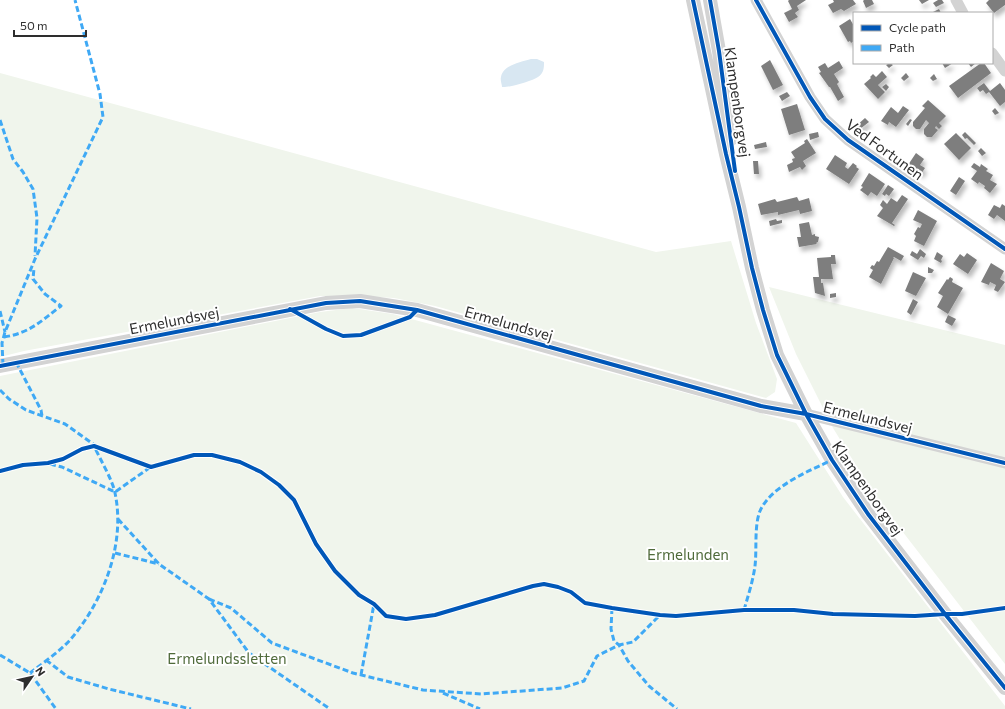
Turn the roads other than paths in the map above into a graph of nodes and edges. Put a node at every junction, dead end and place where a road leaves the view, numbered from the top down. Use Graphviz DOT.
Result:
graph roads {
  1 [pos="693,0"];
  2 [pos="710,0"];
  3 [pos="756,0"];
  4 [pos="956,0"];
  5 [pos="962,12"];
  6 [pos="993,55"];
  7 [pos="1005,71"];
  8 [pos="740,207"];
  9 [pos="1005,249"];
  10 [pos="0,366"];
  11 [pos="806,414"];
  12 [pos="1005,463"];
  13 [pos="1005,688"];
  1 -- 8 [label="street, Klampenborgvej"];
  2 -- 8 [label="street, Klampenborgvej"];
  3 -- 9 [label="street, Ved Fortunen"];
  4 -- 5 [label="street"];
  6 -- 7 [label="street"];
  8 -- 11 [label="street, Klampenborgvej"];
  10 -- 11 [label="street, Ermelundsvej"];
  11 -- 12 [label="street, Ermelundsvej"];
  11 -- 13 [label="street, Klampenborgvej"];
}
